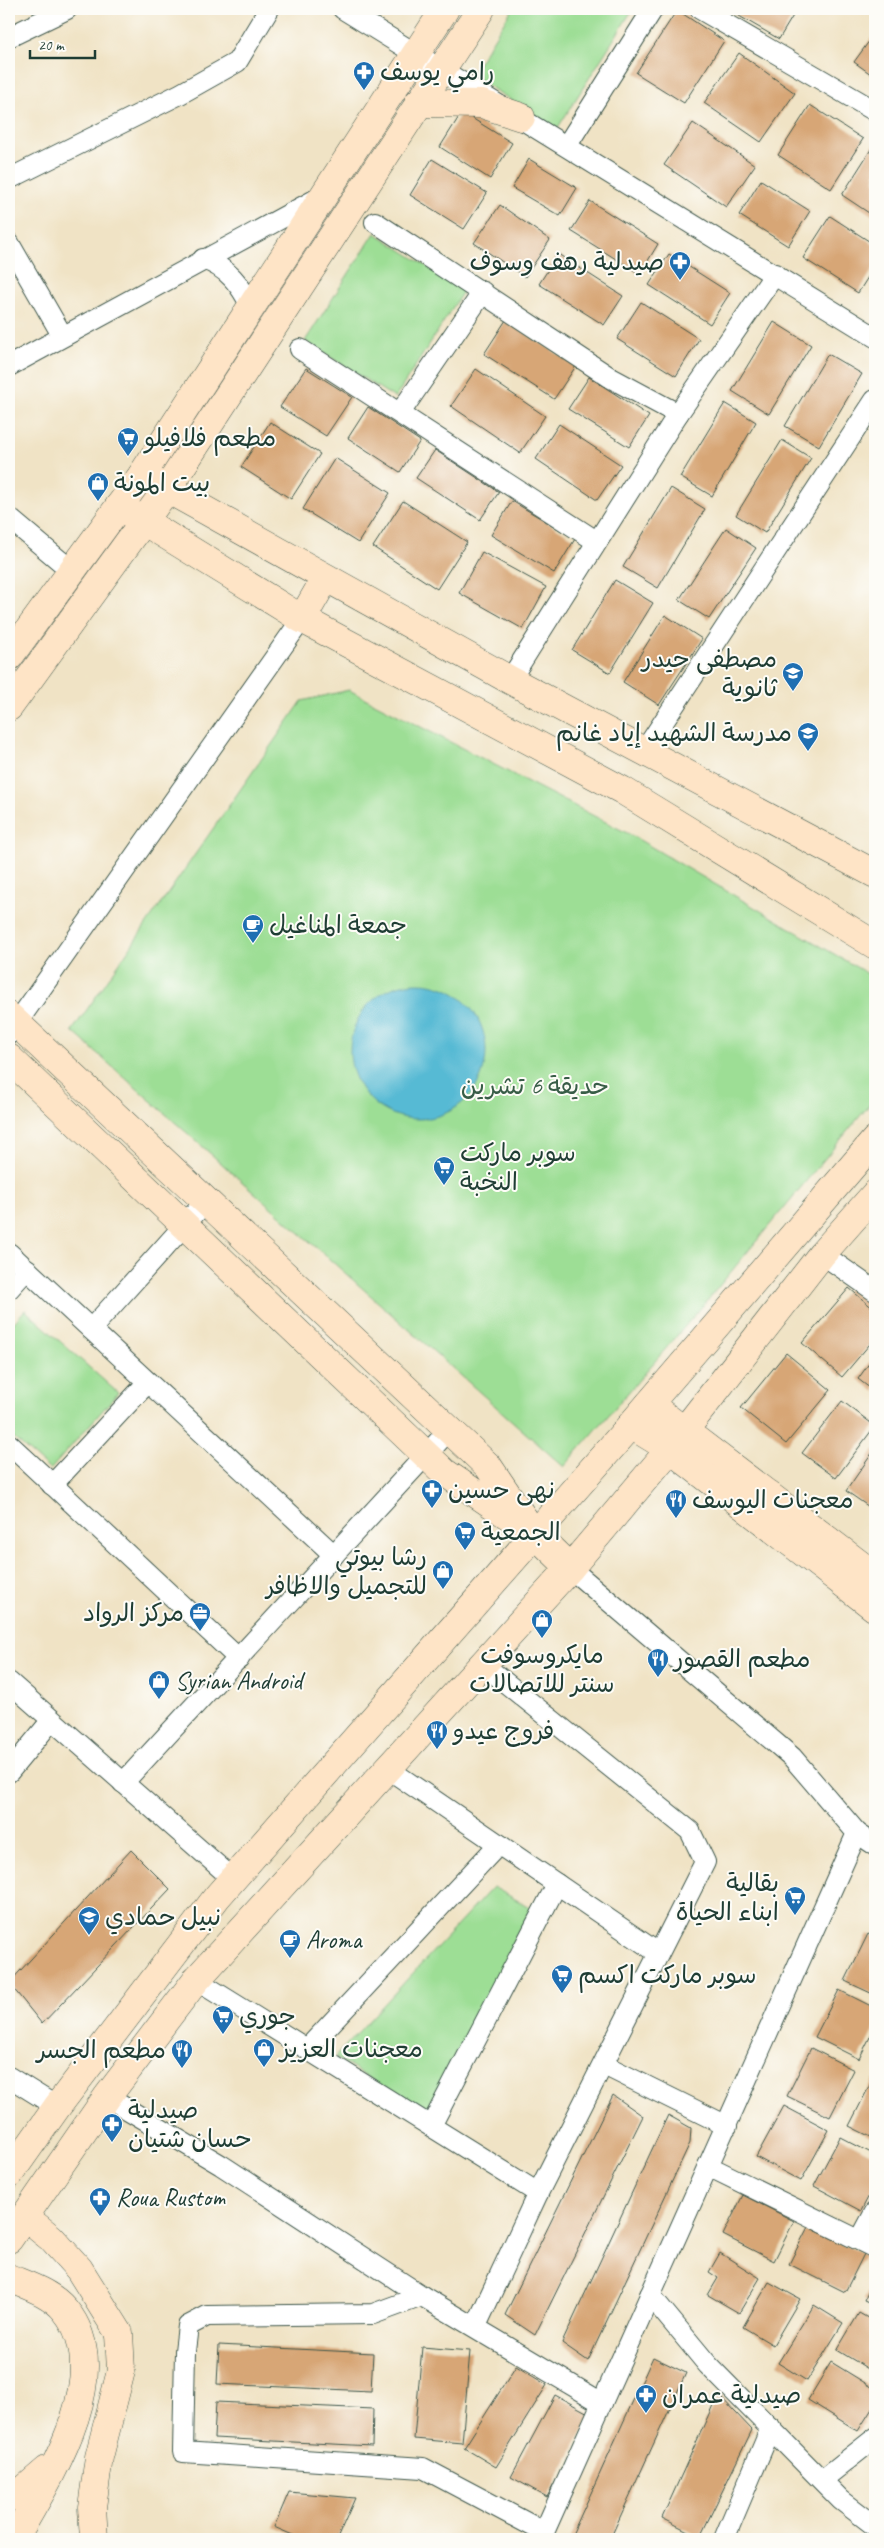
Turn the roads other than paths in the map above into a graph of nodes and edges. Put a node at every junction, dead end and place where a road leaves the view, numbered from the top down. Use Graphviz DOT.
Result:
graph roads {
  1 [pos="67,9"];
  2 [pos="269,9"];
  3 [pos="343,9"];
  4 [pos="445,9"];
  5 [pos="481,9"];
  6 [pos="654,9"];
  7 [pos="700,9"];
  8 [pos="9,37"];
  9 [pos="416,55"];
  10 [pos="441,68"];
  11 [pos="418,103"];
  12 [pos="875,111"];
  13 [pos="521,117"];
  14 [pos="567,145"];
  15 [pos="9,179"];
  16 [pos="326,194"];
  17 [pos="375,222"];
  18 [pos="9,243"];
  19 [pos="203,259"];
  20 [pos="775,274"];
  21 [pos="483,292"];
  22 [pos="252,308"];
  23 [pos="62,335"];
  24 [pos="875,337"];
  25 [pos="300,349"];
  26 [pos="9,366"];
  27 [pos="875,400"];
  28 [pos="400,413"];
  29 [pos="678,414"];
  30 [pos="142,475"];
  31 [pos="167,489"];
  32 [pos="119,506"];
  33 [pos="9,518"];
  34 [pos="144,522"];
  35 [pos="596,540"];
  36 [pos="72,571"];
  37 [pos="325,579"];
  38 [pos="302,620"];
  39 [pos="9,657"];
  40 [pos="510,680"];
  41 [pos="9,707"];
  42 [pos="643,753"];
  43 [pos="622,790"];
  44 [pos="873,869"];
  45 [pos="875,945"];
  46 [pos="11,1024"];
  47 [pos="9,1058"];
  48 [pos="875,1140"];
  49 [pos="875,1194"];
  50 [pos="206,1201"];
  51 [pos="185,1226"];
  52 [pos="9,1253"];
  53 [pos="822,1254"];
  54 [pos="27,1269"];
  55 [pos="9,1289"];
  56 [pos="875,1291"];
  57 [pos="91,1329"];
  58 [pos="148,1382"];
  59 [pos="649,1404"];
  60 [pos="631,1425"];
  61 [pos="449,1430"];
  62 [pos="677,1440"];
  63 [pos="9,1444"];
  64 [pos="426,1456"];
  65 [pos="52,1485"];
  66 [pos="534,1533"];
  67 [pos="334,1555"];
  68 [pos="570,1568"];
  69 [pos="875,1576"];
  70 [pos="875,1608"];
  71 [pos="239,1659"];
  72 [pos="481,1663"];
  73 [pos="9,1682"];
  74 [pos="51,1721"];
  75 [pos="387,1768"];
  76 [pos="9,1772"];
  77 [pos="123,1784"];
  78 [pos="857,1833"];
  79 [pos="499,1844"];
  80 [pos="875,1845"];
  81 [pos="233,1879"];
  82 [pos="557,1884"];
  83 [pos="658,1953"];
  84 [pos="196,1980"];
  85 [pos="307,2049"];
  86 [pos="604,2065"];
  87 [pos="9,2076"];
  88 [pos="107,2097"];
  89 [pos="57,2107"];
  90 [pos="431,2126"];
  91 [pos="727,2126"];
  92 [pos="708,2166"];
  93 [pos="9,2175"];
  94 [pos="538,2193"];
  95 [pos="875,2212"];
  96 [pos="25,2217"];
  97 [pos="9,2239"];
  98 [pos="868,2244"];
  99 [pos="9,2278"];
  100 [pos="650,2295"];
  101 [pos="422,2296"];
  102 [pos="476,2326"];
  103 [pos="602,2403"];
  104 [pos="771,2428"];
  105 [pos="875,2438"];
  106 [pos="59,2459"];
  107 [pos="822,2480"];
  108 [pos="9,2498"];
  109 [pos="875,2526"];
  110 [pos="543,2535"];
  111 [pos="14,2539"];
  112 [pos="94,2539"];
  113 [pos="724,2539"];
  1 -- 8 [label="street"];
  2 -- 15 [label="street"];
  3 -- 9 [label="street"];
  4 -- 9 [label="main road"];
  5 -- 10 [label="main road"];
  6 -- 14 [label="street"];
  7 -- 12 [label="street"];
  9 -- 10 [label="street"];
  9 -- 16 [label="main road"];
  10 -- 11 [label="main road"];
  10 -- 13 [label="street"];
  11 -- 13 [label="main road"];
  11 -- 31 [label="main road"];
  13 -- 14 [label="street"];
  14 -- 20 [label="street"];
  16 -- 19 [label="street"];
  16 -- 22 [label="main road"];
  17 -- 21 [label="street"];
  18 -- 23 [label="street"];
  19 -- 22 [label="street"];
  19 -- 23 [label="street"];
  20 -- 24 [label="street"];
  20 -- 29 [label="street"];
  21 -- 28 [label="street"];
  21 -- 29 [label="street"];
  22 -- 30 [label="main road"];
  23 -- 26 [label="street"];
  25 -- 28 [label="street"];
  27 -- 42 [label="street"];
  28 -- 35 [label="street"];
  29 -- 35 [label="street"];
  30 -- 31 [label="main road"];
  30 -- 32 [label="main road"];
  31 -- 34 [label="main road"];
  31 -- 37 [label="main road"];
  32 -- 34 [label="main road"];
  32 -- 36 [label="main road"];
  33 -- 36 [label="street"];
  34 -- 38 [label="main road"];
  34 -- 41 [label="main road"];
  35 -- 40 [label="street"];
  36 -- 39 [label="main road"];
  37 -- 38 [label="main road"];
  37 -- 40 [label="main road"];
  38 -- 43 [label="main road"];
  38 -- 46 [label="street"];
  40 -- 42 [label="main road"];
  42 -- 43 [label="main road"];
  42 -- 44 [label="main road"];
  43 -- 45 [label="main road"];
  46 -- 50 [label="main road"];
  47 -- 51 [label="main road"];
  48 -- 59 [label="main road"];
  49 -- 53 [label="main road"];
  50 -- 51 [label="street"];
  50 -- 61 [label="main road"];
  51 -- 57 [label="street"];
  51 -- 64 [label="main road"];
  52 -- 54 [label="street"];
  53 -- 56 [label="street"];
  53 -- 62 [label="main road"];
  54 -- 55 [label="street"];
  54 -- 57 [label="street"];
  57 -- 58 [label="street"];
  58 -- 65 [label="street"];
  58 -- 67 [label="street"];
  59 -- 60 [label="main road"];
  59 -- 62 [label="main road"];
  60 -- 62 [label="main road"];
  60 -- 66 [label="main road"];
  61 -- 64 [label="street"];
  61 -- 66 [label="main road"];
  62 -- 68 [label="main road"];
  62 -- 69 [label="main road"];
  62 -- 70 [label="main road"];
  63 -- 65 [label="street"];
  64 -- 66 [label="main road"];
  64 -- 67 [label="street"];
  65 -- 71 [label="street"];
  66 -- 68 [label="main road"];
  66 -- 81 [label="main road"];
  67 -- 71 [label="street"];
  68 -- 72 [label="main road"];
  68 -- 78 [label="street"];
  71 -- 77 [label="street"];
  72 -- 75 [label="main road"];
  72 -- 83 [label="street"];
  73 -- 74 [label="street"];
  74 -- 76 [label="street"];
  74 -- 77 [label="street"];
  75 -- 79 [label="street"];
  75 -- 84 [label="main road"];
  77 -- 81 [label="street"];
  78 -- 80 [label="street"];
  78 -- 91 [label="street"];
  79 -- 82 [label="street"];
  79 -- 85 [label="street"];
  81 -- 89 [label="main road"];
  82 -- 83 [label="street"];
  82 -- 90 [label="street"];
  83 -- 86 [label="street"];
  84 -- 85 [label="street"];
  84 -- 88 [label="main road"];
  85 -- 90 [label="street"];
  86 -- 91 [label="street"];
  86 -- 94 [label="street"];
  87 -- 89 [label="street"];
  88 -- 96 [label="main road"];
  88 -- 101 [label="street"];
  89 -- 93 [label="main road"];
  90 -- 94 [label="street"];
  91 -- 92 [label="street"];
  92 -- 98 [label="street"];
  92 -- 100 [label="street"];
  94 -- 102 [label="street"];
  95 -- 98 [label="street"];
  96 -- 97 [label="main road"];
  96 -- 112 [label="main road"];
  99 -- 106 [label="main road"];
  100 -- 103 [label="street"];
  100 -- 104 [label="street"];
  101 -- 102 [label="street"];
  101 -- 110 [label="street"];
  102 -- 103 [label="street"];
  103 -- 110 [label="street"];
  104 -- 107 [label="street"];
  104 -- 113 [label="street"];
  105 -- 107 [label="street"];
  106 -- 108 [label="main road"];
  106 -- 111 [label="main road"];
  107 -- 109 [label="street"];
}
